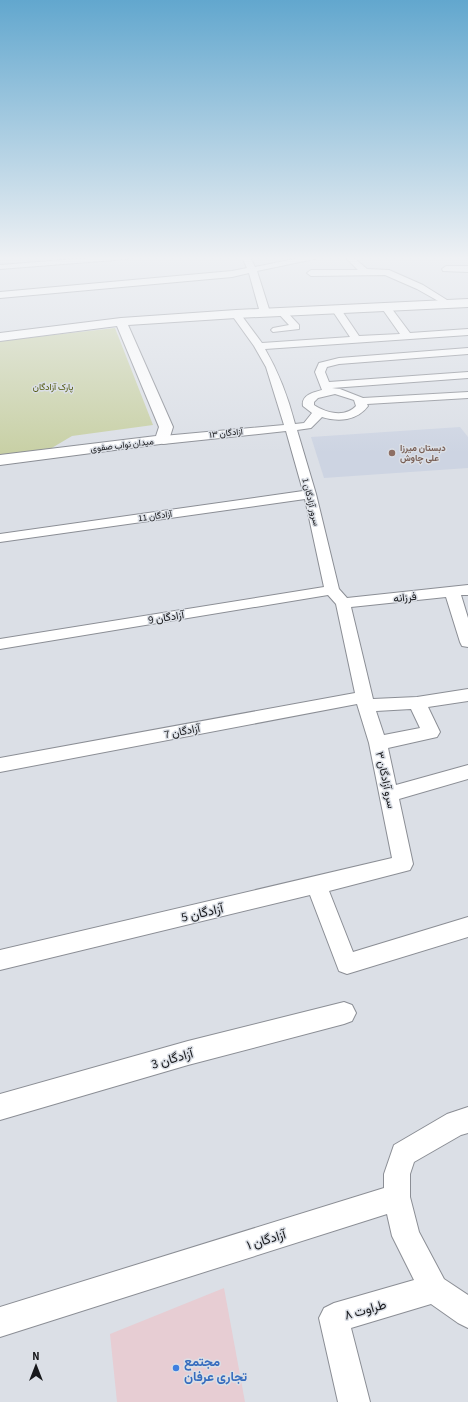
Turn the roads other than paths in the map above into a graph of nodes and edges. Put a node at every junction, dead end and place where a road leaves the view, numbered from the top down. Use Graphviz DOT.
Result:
graph roads {
  1 [pos="104,322"];
  2 [pos="124,322"];
  3 [pos="242,322"];
  4 [pos="292,322"];
  5 [pos="344,322"];
  6 [pos="397,322"];
  7 [pos="276,330"];
  8 [pos="468,332"];
  9 [pos="1,336"];
  10 [pos="407,336"];
  11 [pos="356,340"];
  12 [pos="259,346"];
  13 [pos="468,351"];
  14 [pos="468,365"];
  15 [pos="468,375"];
  16 [pos="454,376"];
  17 [pos="417,379"];
  18 [pos="327,389"];
  19 [pos="468,395"];
  20 [pos="427,398"];
  21 [pos="361,401"];
  22 [pos="319,413"];
  23 [pos="290,427"];
  24 [pos="162,440"];
  25 [pos="0,460"];
  26 [pos="310,494"];
  27 [pos="0,538"];
  28 [pos="332,590"];
  29 [pos="468,590"];
  30 [pos="452,592"];
  31 [pos="343,603"];
  32 [pos="468,642"];
  33 [pos="0,644"];
  34 [pos="468,695"];
  35 [pos="365,701"];
  36 [pos="417,703"];
  37 [pos="378,743"];
  38 [pos="0,765"];
  39 [pos="468,772"];
  40 [pos="389,794"];
  41 [pos="403,864"];
  42 [pos="316,885"];
  43 [pos="468,927"];
  44 [pos="0,960"];
  45 [pos="344,1013"];
  46 [pos="0,1107"];
  47 [pos="468,1120"];
  48 [pos="397,1197"];
  49 [pos="434,1289"];
  50 [pos="468,1313"];
  51 [pos="0,1322"];
  52 [pos="354,1402"];
  1 -- 9 [label="main road"];
  2 -- 24 [label="main road, میدان نواب صفوی"];
  3 -- 12 [label="street, سرور آزادگان 1"];
  4 -- 7 [label="street"];
  5 -- 11 [label="street"];
  6 -- 10 [label="street"];
  8 -- 10 [label="street"];
  10 -- 11 [label="street"];
  11 -- 12 [label="street"];
  12 -- 23 [label="street, سرور آزادگان 1"];
  13 -- 18 [label="street"];
  14 -- 16 [label="street"];
  15 -- 16 [label="street"];
  16 -- 17 [label="street"];
  17 -- 18 [label="street"];
  17 -- 20 [label="street"];
  18 -- 21 [label="street"];
  18 -- 22 [label="street"];
  19 -- 20 [label="street"];
  20 -- 21 [label="street"];
  21 -- 22 [label="street"];
  22 -- 23 [label="street, آزادگان ۱۳"];
  23 -- 24 [label="street, آزادگان ۱۳"];
  23 -- 26 [label="street, سرور آزادگان 1"];
  24 -- 25 [label="main road, میدان نواب صفوی"];
  26 -- 27 [label="street, آزادگان 11"];
  26 -- 28 [label="street, سرور آزادگان 1"];
  28 -- 31 [label="street, سرور آزادگان 1"];
  28 -- 33 [label="street, آزادگان 9"];
  29 -- 30 [label="street, فرزانه"];
  30 -- 31 [label="street, فرزانه"];
  30 -- 32 [label="street"];
  31 -- 35 [label="street, سرور آزادگان 1"];
  34 -- 36 [label="street, آزادگان 7"];
  35 -- 36 [label="street, آزادگان 7"];
  35 -- 37 [label="street, سرو آزادگان ۳"];
  35 -- 38 [label="street, آزادگان 7"];
  36 -- 37 [label="street"];
  37 -- 40 [label="street, سرو آزادگان ۳"];
  39 -- 40 [label="street"];
  40 -- 41 [label="street, سرو آزادگان ۳"];
  41 -- 42 [label="street, آزادگان 5"];
  42 -- 43 [label="street"];
  42 -- 44 [label="street, آزادگان 5"];
  45 -- 46 [label="street, آزادگان 3"];
  47 -- 48 [label="street"];
  48 -- 49 [label="street"];
  48 -- 51 [label="street, آزادگان ۱"];
  49 -- 50 [label="street"];
  49 -- 52 [label="street, طراوت ۸"];
}
